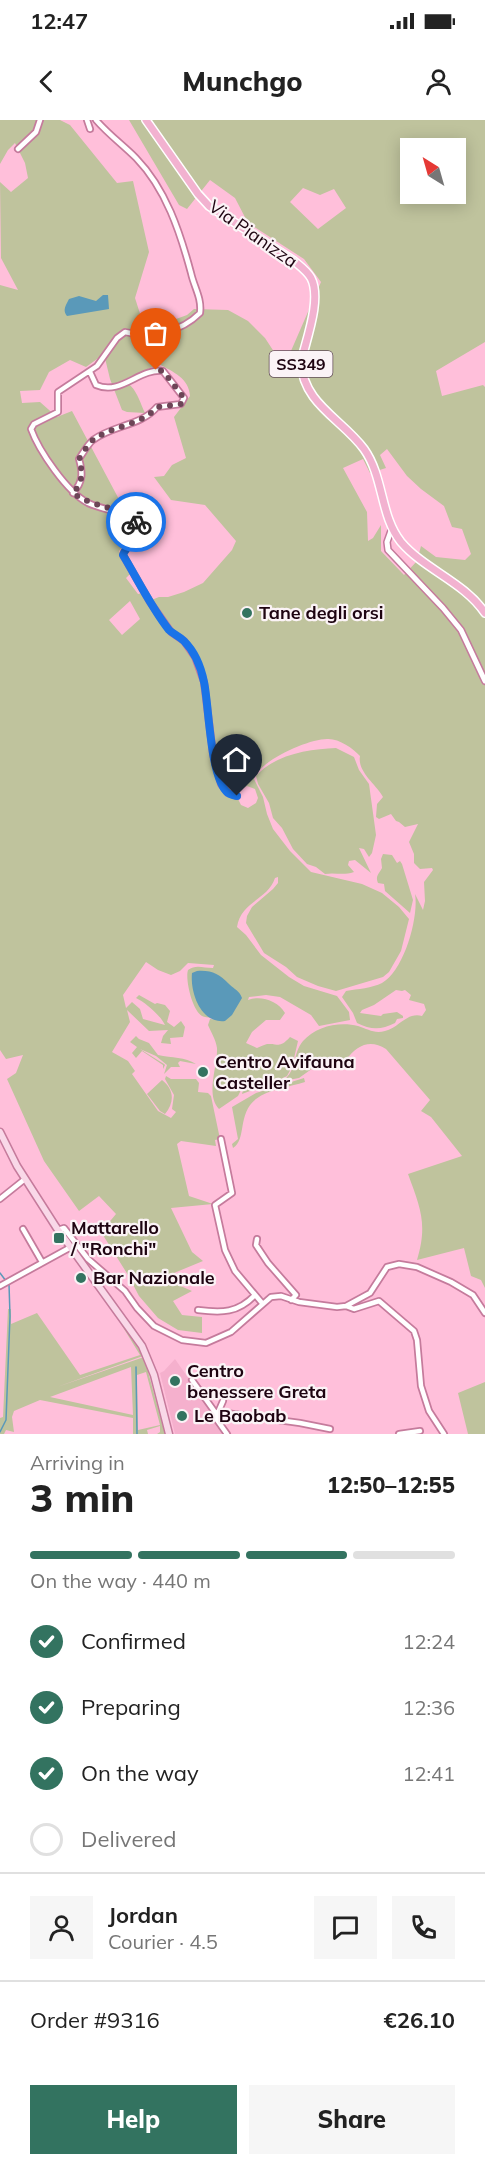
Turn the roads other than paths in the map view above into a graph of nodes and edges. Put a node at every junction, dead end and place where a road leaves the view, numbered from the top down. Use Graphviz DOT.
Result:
graph roads {
  1 [pos="40,120"];
  2 [pos="87,120"];
  3 [pos="96,120"];
  4 [pos="146,120"];
  5 [pos="90,129"];
  6 [pos="18,149"];
  7 [pos="90,372"];
  8 [pos="73,493"];
  9 [pos="392,528"];
  10 [pos="485,613"];
  11 [pos="485,681"];
  12 [pos="237,796"];
  13 [pos="0,1132"];
  14 [pos="221,1138"];
  15 [pos="25,1179"];
  16 [pos="0,1199"];
  17 [pos="23,1229"];
  18 [pos="66,1235"];
  19 [pos="257,1239"];
  20 [pos="71,1247"];
  21 [pos="42,1262"];
  22 [pos="0,1286"];
  23 [pos="255,1295"];
  24 [pos="291,1300"];
  25 [pos="262,1303"];
  26 [pos="346,1306"];
  27 [pos="198,1310"];
  28 [pos="485,1313"];
  29 [pos="192,1380"];
  30 [pos="223,1401"];
  31 [pos="217,1415"];
  32 [pos="330,1429"];
  33 [pos="420,1431"];
  34 [pos="169,1434"];
  35 [pos="226,1434"];
  36 [pos="399,1434"];
  37 [pos="444,1434"];
  1 -- 6 [label="street"];
  2 -- 5 [label="street"];
  3 -- 7 [label="street"];
  4 -- 9 [label="main road, Via Pianizza / SS349"];
  7 -- 8 [label="street"];
  7 -- 8 [label="street"];
  8 -- 12 [label="street"];
  9 -- 10 [label="main road, Via Pianizza / SS349"];
  9 -- 11 [label="street"];
  13 -- 15 [label="main road"];
  14 -- 23 [label="street"];
  15 -- 16 [label="street"];
  15 -- 18 [label="main road"];
  17 -- 21 [label="street"];
  18 -- 20 [label="main road"];
  18 -- 25 [label="street"];
  19 -- 24 [label="street"];
  20 -- 21 [label="street"];
  20 -- 34 [label="main road"];
  21 -- 22 [label="street"];
  23 -- 25 [label="street"];
  23 -- 27 [label="street"];
  24 -- 25 [label="street"];
  24 -- 26 [label="street"];
  26 -- 28 [label="street"];
  26 -- 37 [label="street"];
  29 -- 31 [label="street"];
  30 -- 31 [label="street"];
  31 -- 32 [label="street"];
  31 -- 35 [label="street"];
  33 -- 36 [label="street"];
}
